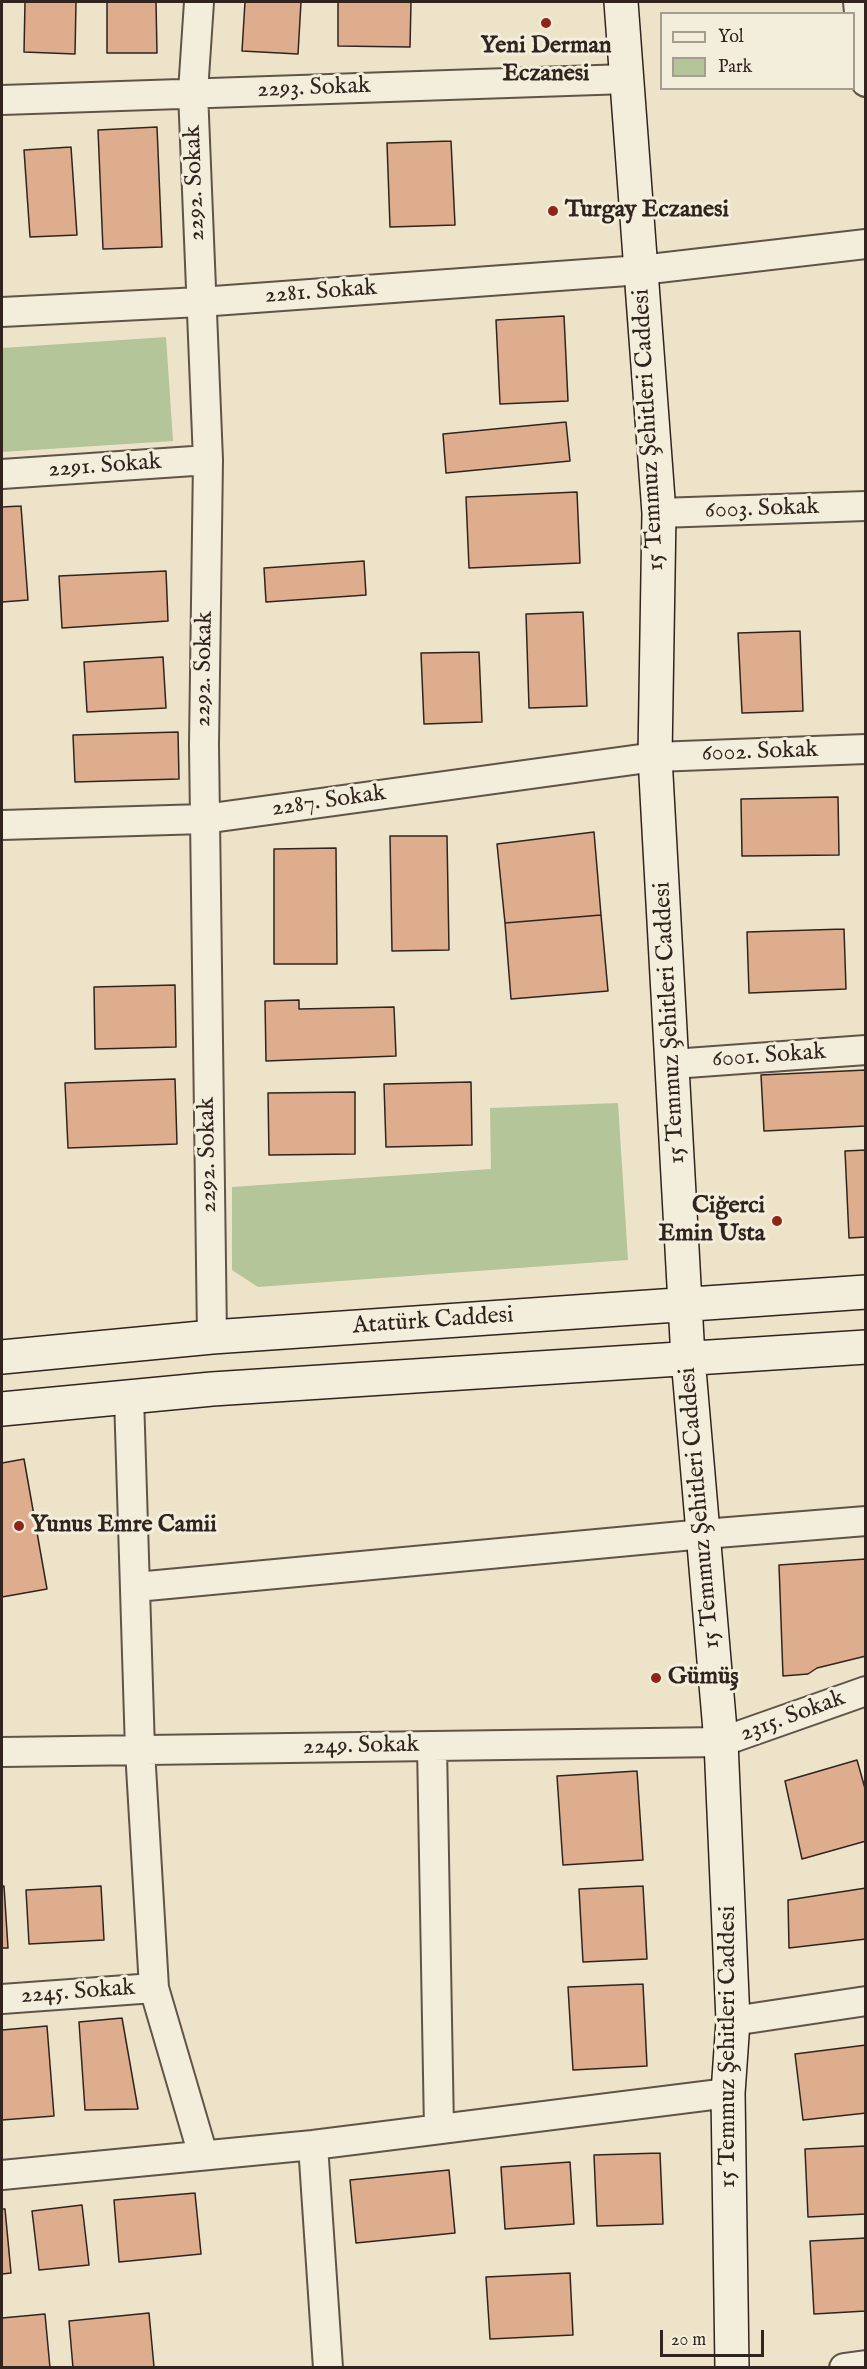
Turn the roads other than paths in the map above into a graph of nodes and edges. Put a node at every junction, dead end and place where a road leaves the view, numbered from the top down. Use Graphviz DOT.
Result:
graph roads {
  1 [pos="199,2"];
  2 [pos="621,2"];
  3 [pos="858,2"];
  4 [pos="627,79"];
  5 [pos="866,82"];
  6 [pos="193,92"];
  7 [pos="2,100"];
  8 [pos="866,244"];
  9 [pos="641,270"];
  10 [pos="200,302"];
  11 [pos="2,312"];
  12 [pos="208,460"];
  13 [pos="2,474"];
  14 [pos="866,506"];
  15 [pos="659,513"];
  16 [pos="866,749"];
  17 [pos="656,758"];
  18 [pos="204,819"];
  19 [pos="2,825"];
  20 [pos="866,1050"];
  21 [pos="673,1064"];
  22 [pos="866,1292"];
  23 [pos="686,1305"];
  24 [pos="212,1337"];
  25 [pos="866,1347"];
  26 [pos="2,1357"];
  27 [pos="688,1359"];
  28 [pos="129,1397"];
  29 [pos="2,1409"];
  30 [pos="866,1521"];
  31 [pos="704,1534"];
  32 [pos="136,1587"];
  33 [pos="866,1691"];
  34 [pos="721,1742"];
  35 [pos="432,1746"];
  36 [pos="140,1750"];
  37 [pos="2,1752"];
  38 [pos="154,1988"];
  39 [pos="2,1999"];
  40 [pos="866,2001"];
  41 [pos="734,2021"];
  42 [pos="728,2093"];
  43 [pos="439,2129"];
  44 [pos="313,2145"];
  45 [pos="203,2156"];
  46 [pos="2,2175"];
  47 [pos="866,2365"];
  48 [pos="328,2367"];
  49 [pos="732,2367"];
  50 [pos="844,2367"];
  1 -- 6 [label="street, 2292. Sokak"];
  2 -- 4 [label="main road, 15 Temmuz Şehitleri Caddesi"];
  3 -- 5 [label="street"];
  4 -- 6 [label="street, 2293. Sokak"];
  4 -- 9 [label="main road, 15 Temmuz Şehitleri Caddesi"];
  6 -- 7 [label="street, 2293. Sokak"];
  6 -- 10 [label="street, 2292. Sokak"];
  8 -- 9 [label="street, 2281. Sokak"];
  9 -- 10 [label="street, 2281. Sokak"];
  9 -- 15 [label="main road, 15 Temmuz Şehitleri Caddesi"];
  10 -- 11 [label="street, 2281. Sokak"];
  10 -- 12 [label="street, 2292. Sokak"];
  12 -- 13 [label="street, 2291. Sokak"];
  12 -- 18 [label="street, 2292. Sokak"];
  14 -- 15 [label="street, 6003. Sokak"];
  15 -- 17 [label="main road, 15 Temmuz Şehitleri Caddesi"];
  16 -- 17 [label="street, 6002. Sokak"];
  17 -- 18 [label="street, 2287. Sokak"];
  17 -- 21 [label="main road, 15 Temmuz Şehitleri Caddesi"];
  18 -- 19 [label="street, 2287. Sokak"];
  18 -- 24 [label="street, 2292. Sokak"];
  20 -- 21 [label="street, 6001. Sokak"];
  21 -- 23 [label="main road, 15 Temmuz Şehitleri Caddesi"];
  22 -- 23 [label="main road, Atatürk Caddesi"];
  23 -- 24 [label="main road, Atatürk Caddesi"];
  23 -- 27 [label="main road, 15 Temmuz Şehitleri Caddesi"];
  24 -- 26 [label="main road, Atatürk Caddesi"];
  25 -- 27 [label="main road"];
  27 -- 28 [label="main road"];
  27 -- 31 [label="main road, 15 Temmuz Şehitleri Caddesi"];
  28 -- 29 [label="main road"];
  28 -- 32 [label="street"];
  30 -- 31 [label="street"];
  31 -- 32 [label="street"];
  31 -- 34 [label="main road, 15 Temmuz Şehitleri Caddesi"];
  32 -- 36 [label="street"];
  33 -- 34 [label="street, 2315. Sokak"];
  34 -- 35 [label="street, 2249. Sokak"];
  34 -- 41 [label="main road, 15 Temmuz Şehitleri Caddesi"];
  35 -- 36 [label="street, 2249. Sokak"];
  35 -- 43 [label="street"];
  36 -- 37 [label="street, 2249. Sokak"];
  36 -- 38 [label="street"];
  38 -- 39 [label="street, 2245. Sokak"];
  38 -- 45 [label="street"];
  40 -- 41 [label="street"];
  41 -- 42 [label="main road, 15 Temmuz Şehitleri Caddesi"];
  42 -- 43 [label="street"];
  42 -- 49 [label="main road, 15 Temmuz Şehitleri Caddesi"];
  43 -- 44 [label="street"];
  44 -- 45 [label="street"];
  44 -- 48 [label="street"];
  45 -- 46 [label="street"];
  47 -- 50 [label="street"];
}
